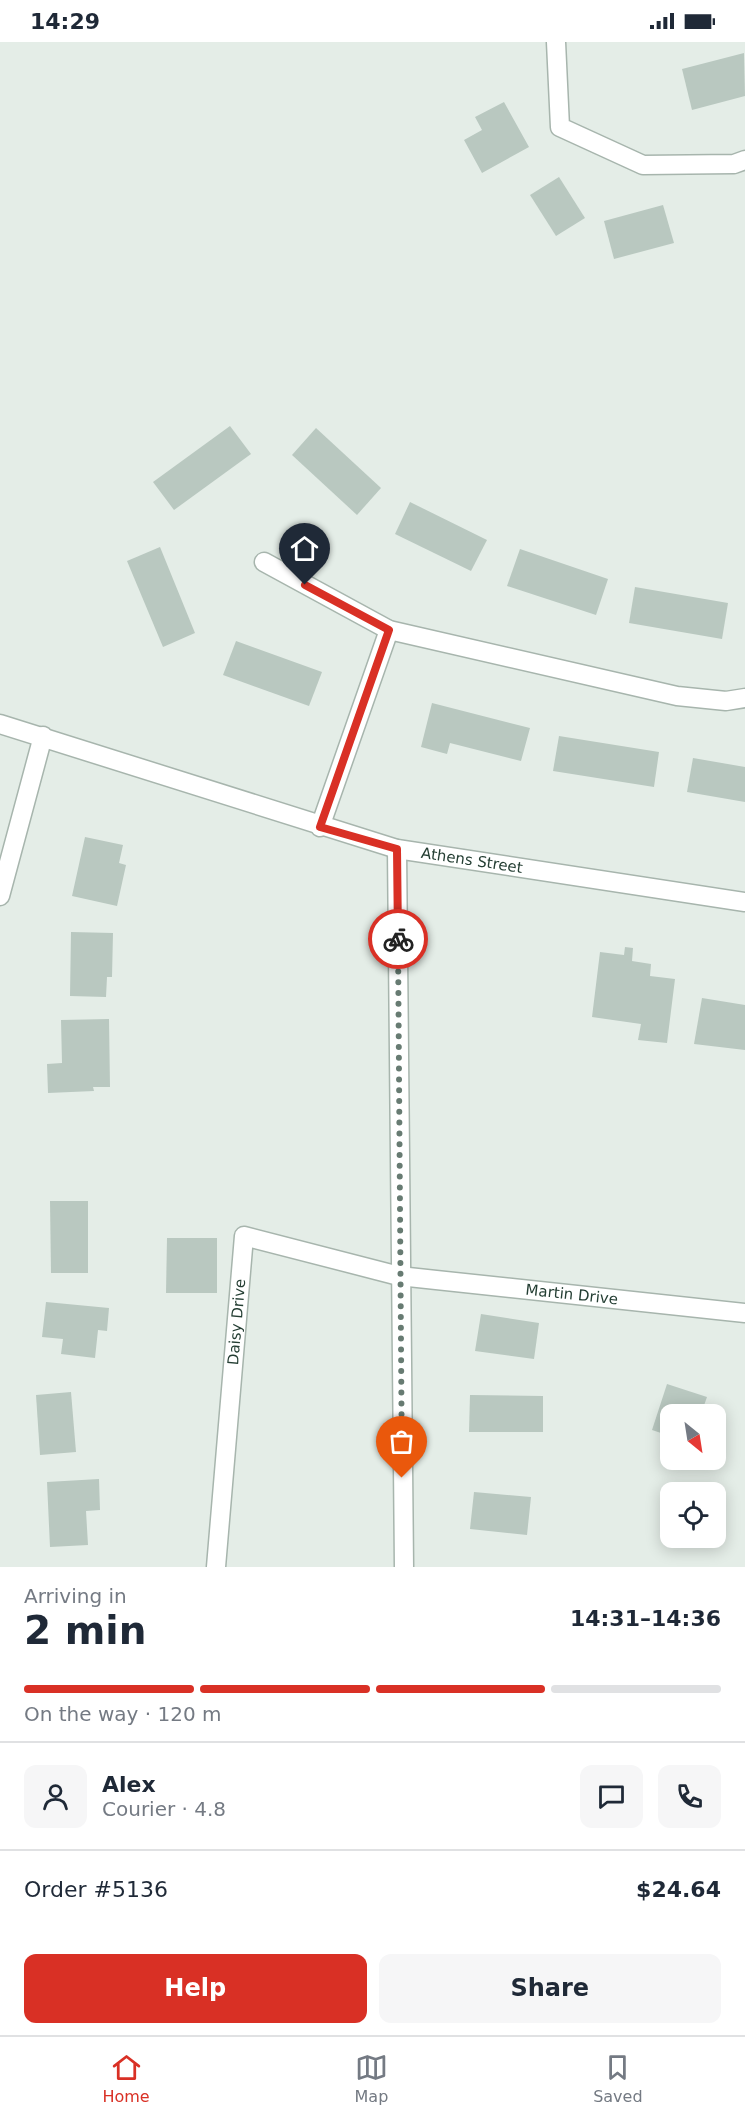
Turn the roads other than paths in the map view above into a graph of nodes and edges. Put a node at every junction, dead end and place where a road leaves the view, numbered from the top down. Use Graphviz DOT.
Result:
graph roads {
  1 [pos="556,42"];
  2 [pos="745,160"];
  3 [pos="264,562"];
  4 [pos="389,630"];
  5 [pos="745,698"];
  6 [pos="0,724"];
  7 [pos="43,736"];
  8 [pos="320,827"];
  9 [pos="397,849"];
  10 [pos="0,896"];
  11 [pos="745,902"];
  12 [pos="399,1276"];
  13 [pos="745,1313"];
  14 [pos="216,1567"];
  15 [pos="404,1567"];
  1 -- 2 [label="street"];
  3 -- 4 [label="street"];
  4 -- 5 [label="street"];
  4 -- 8 [label="street"];
  6 -- 7 [label="street, Athens Street"];
  7 -- 8 [label="street, Athens Street"];
  7 -- 10 [label="street"];
  8 -- 9 [label="street, Athens Street"];
  9 -- 11 [label="street, Athens Street"];
  9 -- 12 [label="street"];
  12 -- 13 [label="street, Martin Drive"];
  12 -- 14 [label="street, Daisy Drive"];
  12 -- 15 [label="street"];
}
